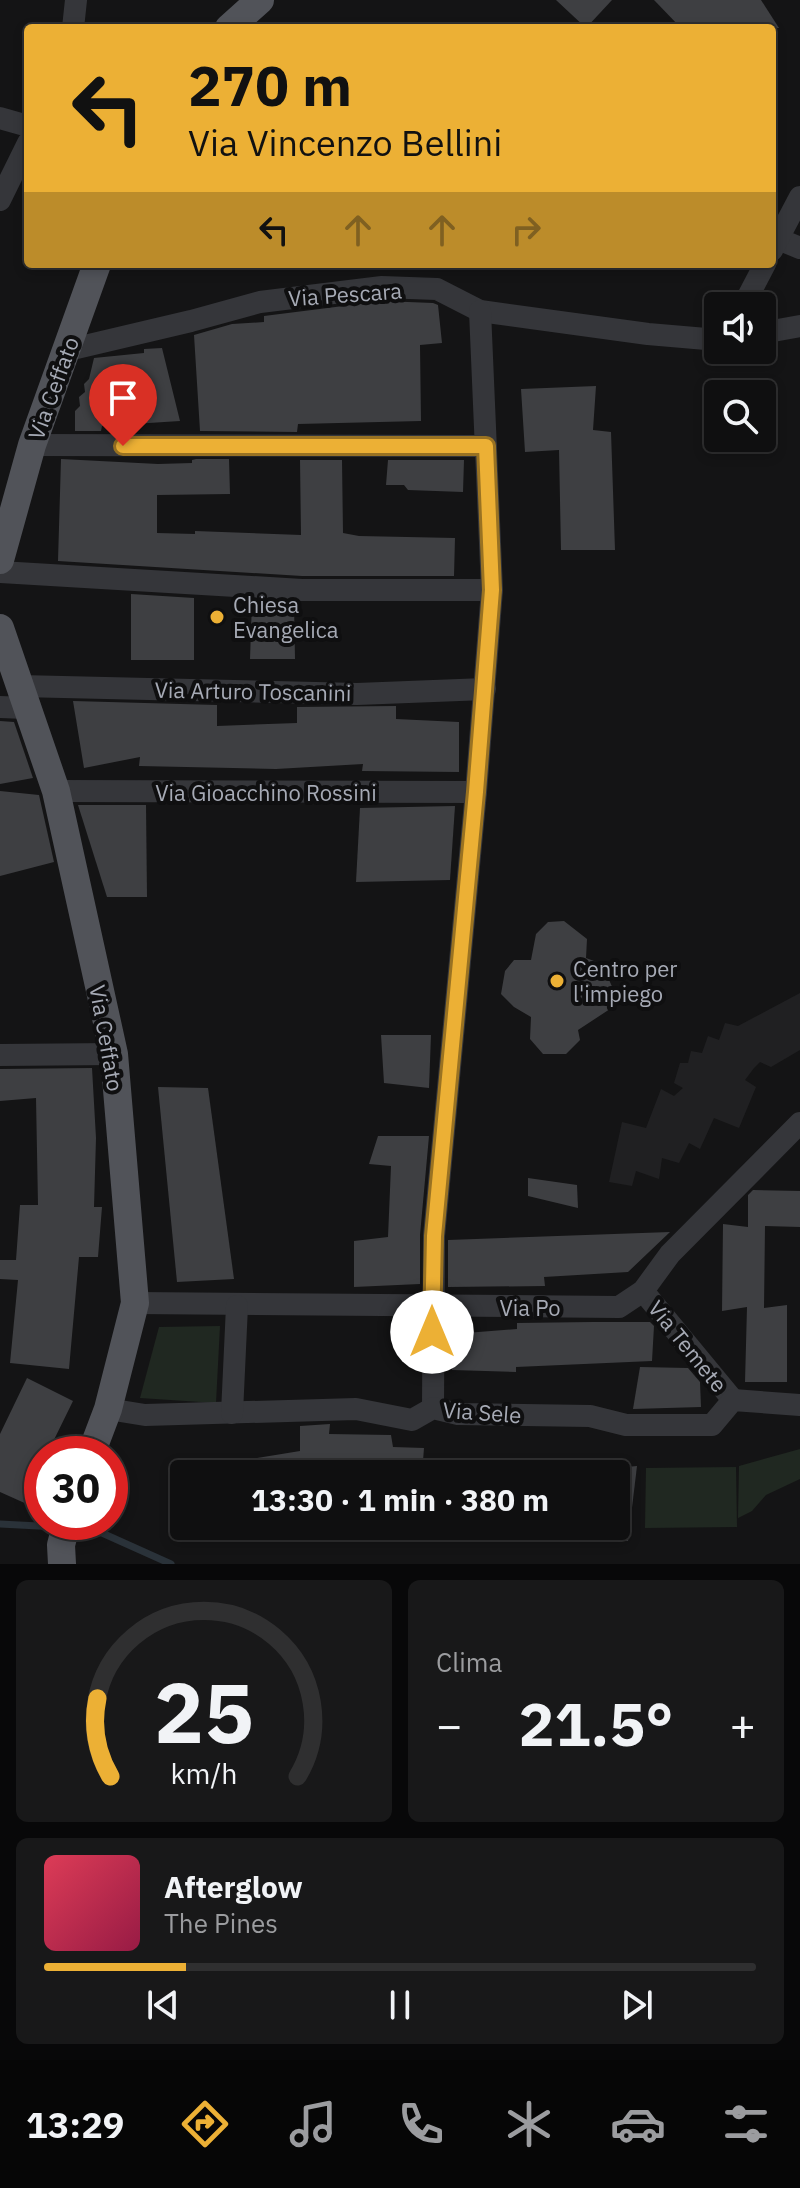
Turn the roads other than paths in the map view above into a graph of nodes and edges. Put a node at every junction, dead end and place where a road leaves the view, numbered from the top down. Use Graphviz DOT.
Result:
graph roads {
  1 [pos="76,0"];
  2 [pos="260,0"];
  3 [pos="73,24"];
  4 [pos="233,24"];
  5 [pos="0,118"];
  6 [pos="24,125"];
  7 [pos="24,151"];
  8 [pos="800,197"];
  9 [pos="0,200"];
  10 [pos="776,243"];
  11 [pos="776,245"];
  12 [pos="800,248"];
  13 [pos="96,268"];
  14 [pos="763,268"];
  15 [pos="750,292"];
  16 [pos="480,311"];
  17 [pos="800,326"];
  18 [pos="776,330"];
  19 [pos="704,339"];
  20 [pos="68,350"];
  21 [pos="32,445"];
  22 [pos="486,446"];
  23 [pos="0,560"];
  24 [pos="0,572"];
  25 [pos="492,590"];
  26 [pos="0,628"];
  27 [pos="485,689"];
  28 [pos="15,701"];
  29 [pos="56,791"];
  30 [pos="476,792"];
  31 [pos="114,1054"];
  32 [pos="0,1055"];
  33 [pos="800,1123"];
  34 [pos="643,1291"];
  35 [pos="135,1303"];
  36 [pos="237,1306"];
  37 [pos="432,1307"];
  38 [pos="733,1400"];
  39 [pos="800,1405"];
  40 [pos="433,1408"];
  41 [pos="108,1409"];
  42 [pos="232,1413"];
  43 [pos="98,1436"];
  1 -- 3 [label="street"];
  2 -- 4 [label="main road"];
  5 -- 6 [label="street"];
  7 -- 9 [label="street"];
  8 -- 10 [label="street"];
  11 -- 12 [label="street"];
  13 -- 20 [label="main road, Via Ceffato"];
  14 -- 15 [label="street"];
  16 -- 19 [label="street, Via Pescara"];
  16 -- 20 [label="street, Via Pescara"];
  16 -- 22 [label="street"];
  17 -- 18 [label="street"];
  20 -- 21 [label="main road, Via Ceffato"];
  21 -- 22 [label="street"];
  21 -- 23 [label="main road, Via Ceffato"];
  22 -- 25 [label="street"];
  24 -- 25 [label="street"];
  25 -- 27 [label="street"];
  26 -- 28 [label="main road, Via Ceffato"];
  27 -- 28 [label="street, Via Arturo Toscanini"];
  27 -- 30 [label="street"];
  28 -- 29 [label="main road, Via Ceffato"];
  29 -- 30 [label="street, Via Gioacchino Rossini"];
  29 -- 31 [label="main road, Via Ceffato"];
  30 -- 37 [label="street"];
  31 -- 32 [label="street"];
  31 -- 35 [label="main road, Via Ceffato"];
  33 -- 34 [label="street, Via Po"];
  34 -- 37 [label="street, Via Po"];
  34 -- 38 [label="street, Via Temete"];
  35 -- 36 [label="street, Via Po"];
  35 -- 41 [label="main road, Via Ceffato"];
  36 -- 37 [label="street, Via Po"];
  36 -- 42 [label="street"];
  37 -- 40 [label="street"];
  38 -- 39 [label="street"];
  38 -- 40 [label="street, Via Sele"];
  40 -- 42 [label="street, Via Sele"];
  41 -- 42 [label="street, Via Sele"];
  41 -- 43 [label="main road, Via Ceffato"];
}
